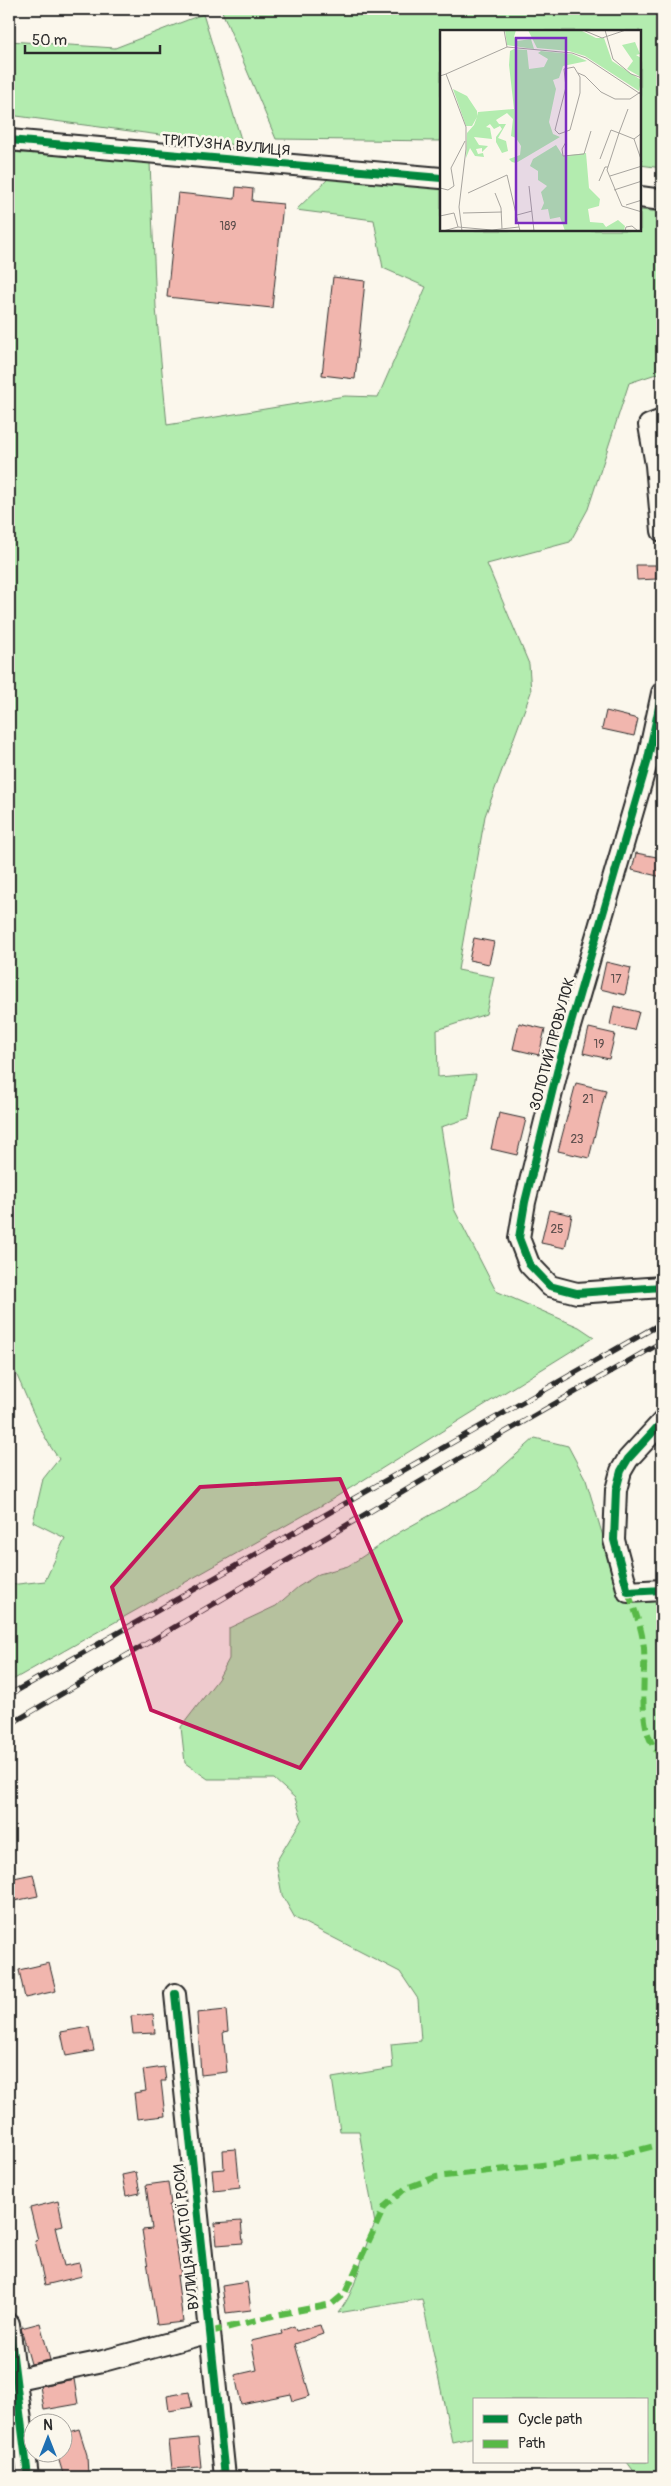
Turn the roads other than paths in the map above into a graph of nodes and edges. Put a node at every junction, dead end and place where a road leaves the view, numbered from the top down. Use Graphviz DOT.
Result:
graph roads {
  1 [pos="9,140"];
  2 [pos="440,178"];
  3 [pos="641,197"];
  4 [pos="662,200"];
  5 [pos="662,420"];
  6 [pos="662,531"];
  7 [pos="662,693"];
  8 [pos="662,1287"];
  9 [pos="662,1422"];
  10 [pos="662,1590"];
  11 [pos="175,1994"];
  12 [pos="9,2324"];
  13 [pos="210,2332"];
  14 [pos="17,2380"];
  15 [pos="28,2477"];
  16 [pos="224,2477"];
  1 -- 2 [label="street, ТРИТУЗНА ВУЛИЦЯ"];
  3 -- 4 [label="street"];
  5 -- 6 [label="street"];
  7 -- 8 [label="street, ЗОЛОТИЙ ПРОВУЛОК"];
  9 -- 10 [label="street"];
  11 -- 13 [label="street, ВУЛИЦЯ ЧИСТОЇ РОСИ"];
  12 -- 14 [label="street"];
  13 -- 14 [label="street"];
  13 -- 16 [label="street, ВУЛИЦЯ ЧИСТОЇ РОСИ"];
  14 -- 15 [label="street"];
}
